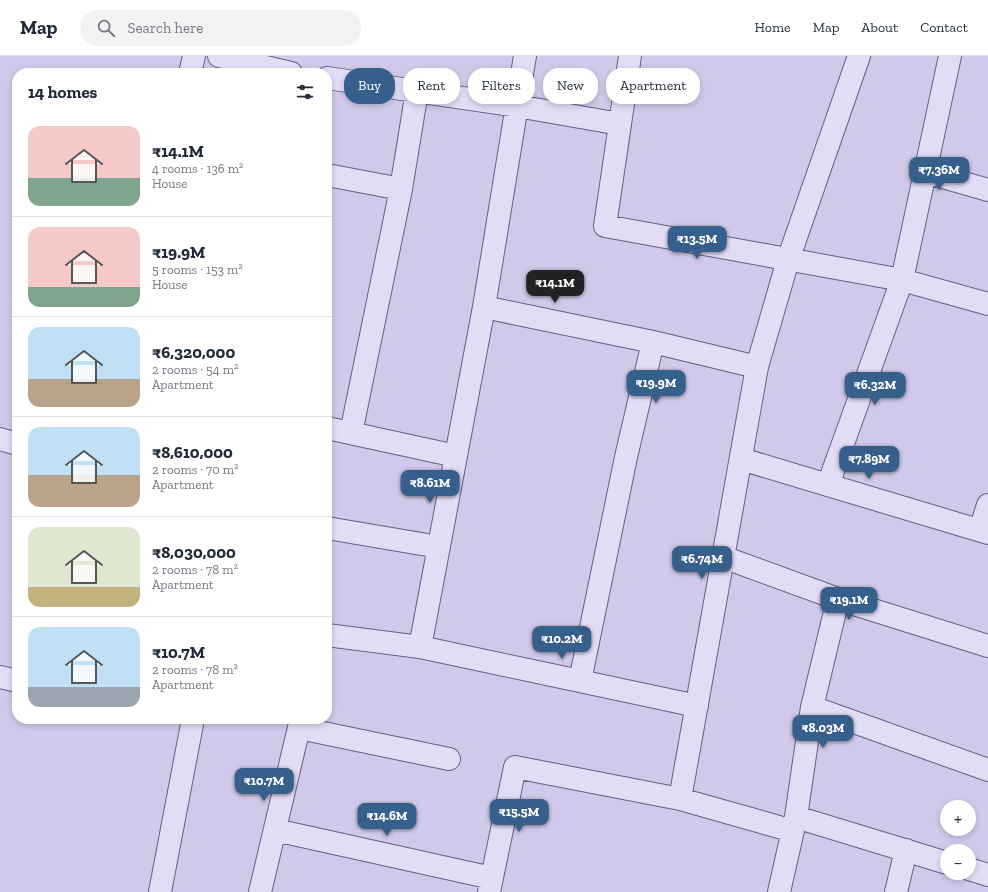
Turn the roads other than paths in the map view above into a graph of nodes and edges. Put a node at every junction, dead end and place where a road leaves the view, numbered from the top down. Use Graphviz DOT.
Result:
graph roads {
  1 [pos="194,56"];
  2 [pos="218,56"];
  3 [pos="525,56"];
  4 [pos="630,56"];
  5 [pos="859,56"];
  6 [pos="950,56"];
  7 [pos="289,67"];
  8 [pos="191,68"];
  9 [pos="332,79"];
  10 [pos="403,90"];
  11 [pos="460,98"];
  12 [pos="415,104"];
  13 [pos="517,106"];
  14 [pos="620,124"];
  15 [pos="925,172"];
  16 [pos="332,176"];
  17 [pos="401,188"];
  18 [pos="988,190"];
  19 [pos="788,260"];
  20 [pos="902,280"];
  21 [pos="988,304"];
  22 [pos="484,307"];
  23 [pos="654,342"];
  24 [pos="757,367"];
  25 [pos="332,429"];
  26 [pos="351,433"];
  27 [pos="0,440"];
  28 [pos="12,443"];
  29 [pos="456,456"];
  30 [pos="741,459"];
  31 [pos="828,485"];
  32 [pos="988,505"];
  33 [pos="332,529"];
  34 [pos="984,532"];
  35 [pos="439,547"];
  36 [pos="723,557"];
  37 [pos="838,599"];
  38 [pos="332,636"];
  39 [pos="988,646"];
  40 [pos="420,648"];
  41 [pos="0,677"];
  42 [pos="12,680"];
  43 [pos="580,681"];
  44 [pos="697,706"];
  45 [pos="812,707"];
  46 [pos="192,724"];
  47 [pos="300,724"];
  48 [pos="304,724"];
  49 [pos="449,759"];
  50 [pos="988,770"];
  51 [pos="680,799"];
  52 [pos="795,824"];
  53 [pos="275,830"];
  54 [pos="906,850"];
  55 [pos="940,861"];
  56 [pos="976,871"];
  57 [pos="988,875"];
  58 [pos="491,885"];
  59 [pos="160,892"];
  60 [pos="260,892"];
  61 [pos="779,892"];
  62 [pos="896,892"];
  1 -- 8 [label="street"];
  2 -- 7 [label="street"];
  3 -- 13 [label="street"];
  4 -- 14 [label="street"];
  5 -- 19 [label="street"];
  6 -- 15 [label="street"];
  9 -- 10 [label="street"];
  11 -- 13 [label="street"];
  12 -- 17 [label="street"];
  13 -- 14 [label="street"];
  13 -- 22 [label="street"];
  14 -- 19 [label="street"];
  15 -- 18 [label="street"];
  15 -- 20 [label="street"];
  16 -- 17 [label="street"];
  17 -- 26 [label="street"];
  19 -- 20 [label="street"];
  19 -- 24 [label="street"];
  20 -- 21 [label="street"];
  20 -- 31 [label="street"];
  22 -- 23 [label="street"];
  22 -- 29 [label="street"];
  23 -- 24 [label="street"];
  23 -- 43 [label="street"];
  24 -- 30 [label="street"];
  25 -- 26 [label="street"];
  26 -- 29 [label="street"];
  27 -- 28 [label="street"];
  29 -- 35 [label="street"];
  30 -- 31 [label="street"];
  30 -- 36 [label="street"];
  31 -- 34 [label="street"];
  32 -- 34 [label="street"];
  33 -- 35 [label="street"];
  35 -- 40 [label="street"];
  36 -- 37 [label="street"];
  36 -- 44 [label="street"];
  37 -- 39 [label="street"];
  37 -- 45 [label="street"];
  38 -- 40 [label="street"];
  40 -- 43 [label="street"];
  41 -- 42 [label="street"];
  43 -- 44 [label="street"];
  44 -- 51 [label="street"];
  45 -- 50 [label="street"];
  45 -- 52 [label="street"];
  46 -- 59 [label="street"];
  47 -- 53 [label="street"];
  48 -- 49 [label="street"];
  51 -- 52 [label="street"];
  51 -- 58 [label="street"];
  52 -- 54 [label="street"];
  52 -- 61 [label="street"];
  53 -- 58 [label="street"];
  53 -- 60 [label="street"];
  54 -- 55 [label="street"];
  54 -- 62 [label="street"];
  56 -- 57 [label="street"];
}
